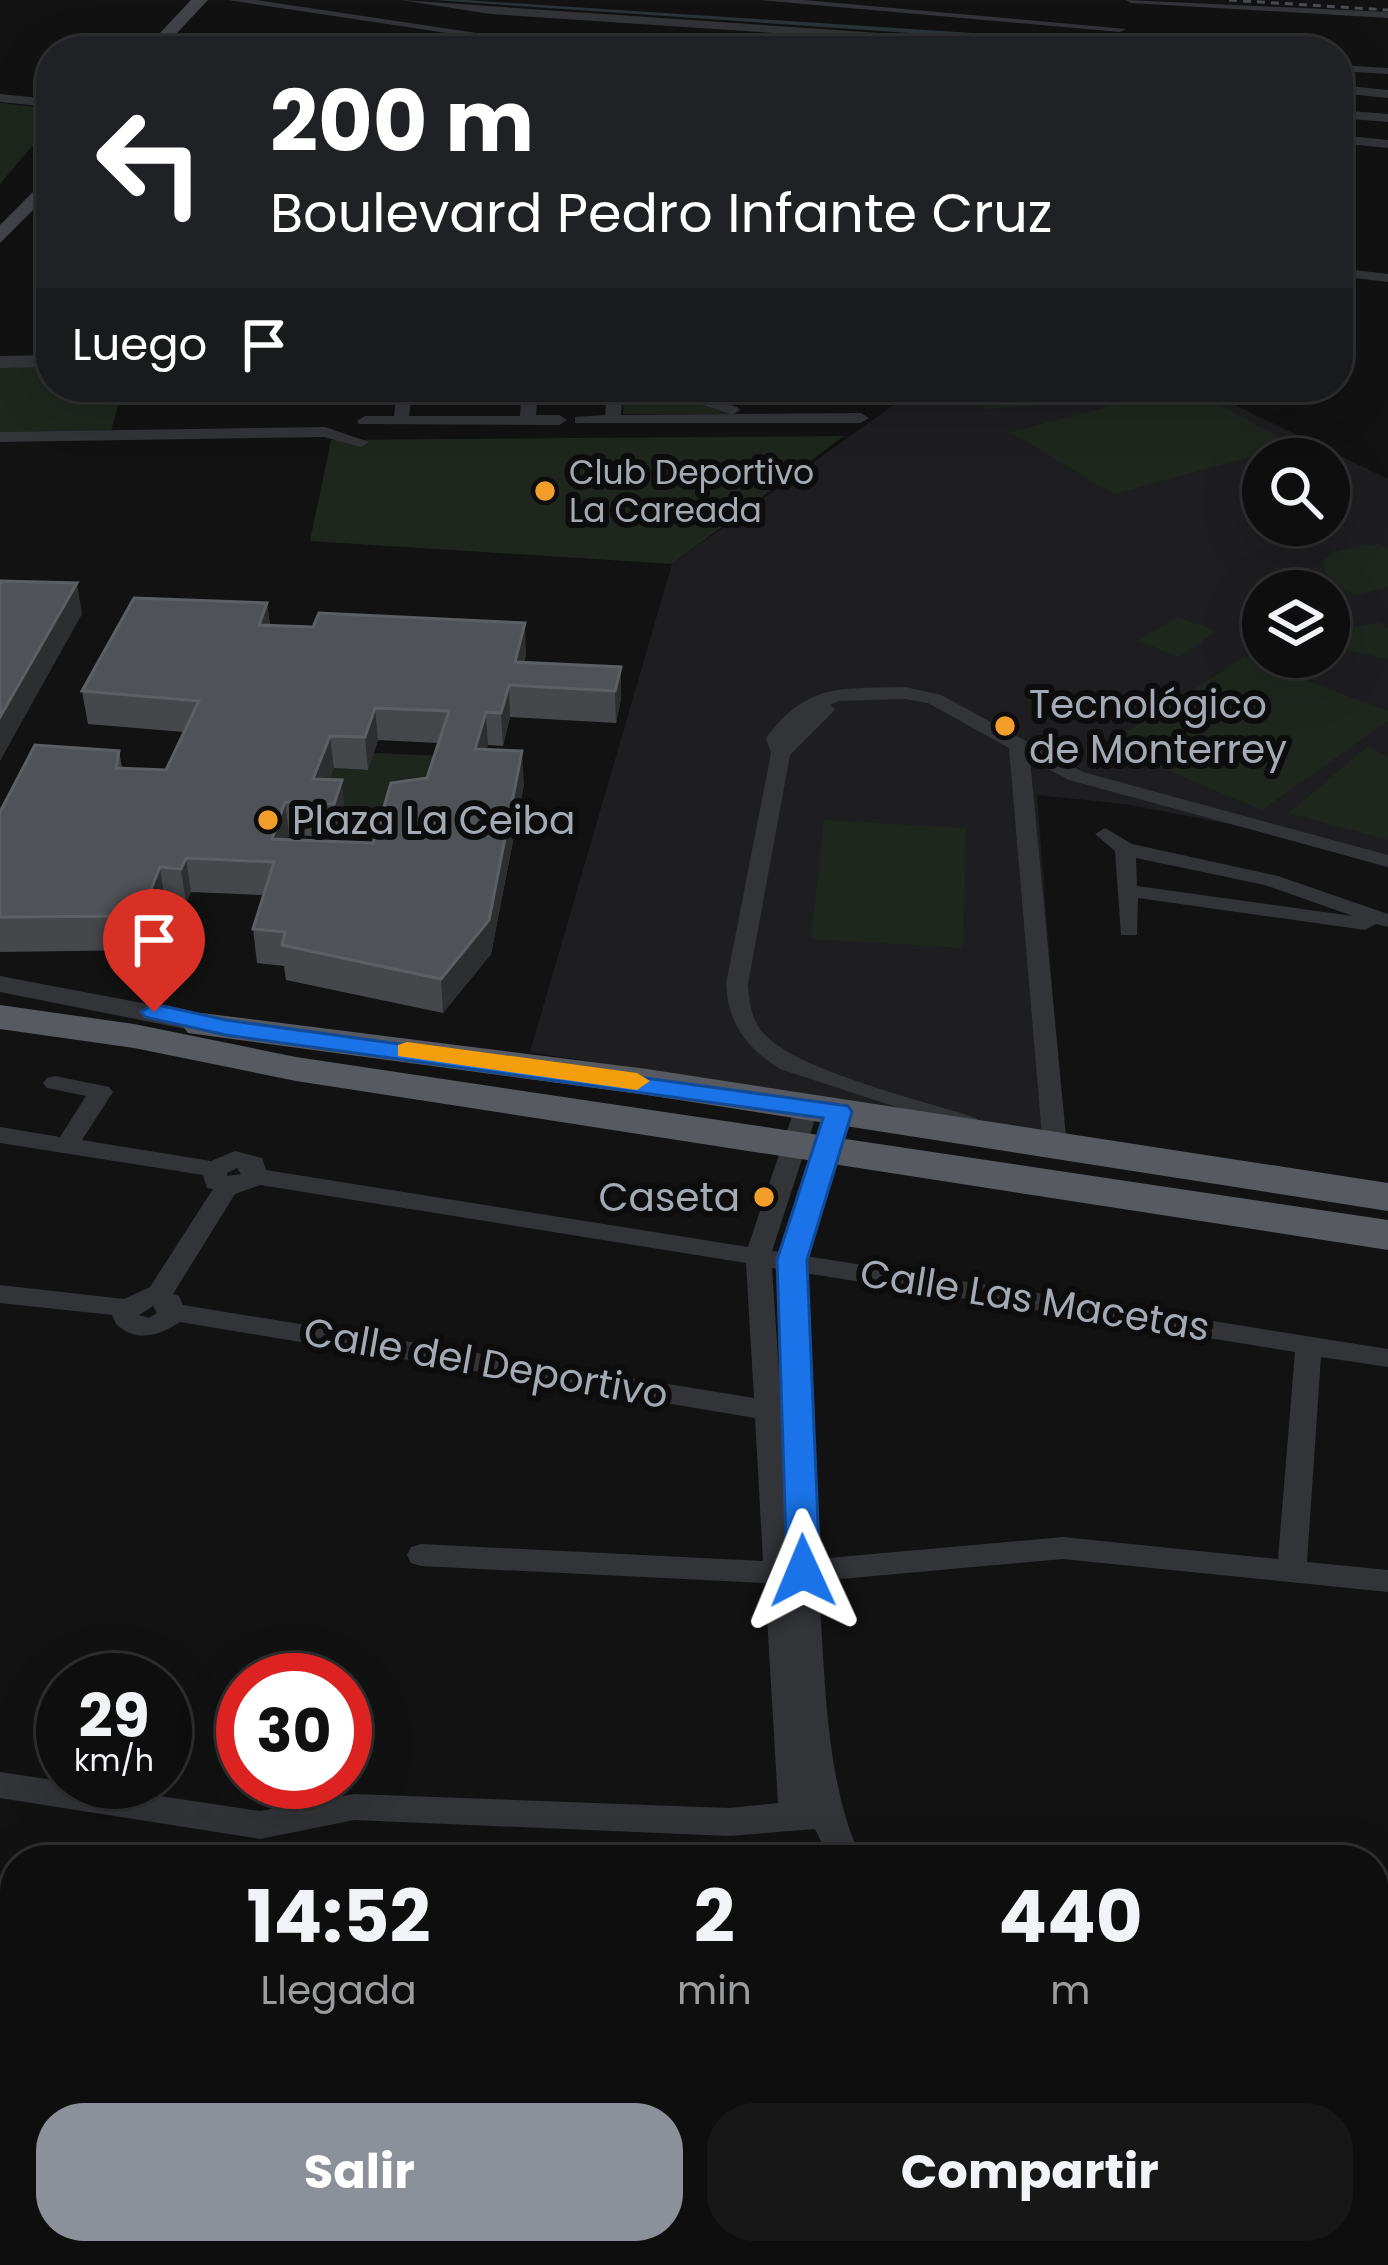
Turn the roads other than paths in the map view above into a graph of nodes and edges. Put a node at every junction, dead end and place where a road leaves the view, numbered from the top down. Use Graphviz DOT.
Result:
graph roads {
  1 [pos="216,0"];
  2 [pos="233,0"];
  3 [pos="406,0"];
  4 [pos="522,0"];
  5 [pos="765,0"];
  6 [pos="1131,0"];
  7 [pos="1313,0"];
  8 [pos="892,4"];
  9 [pos="533,5"];
  10 [pos="1388,5"];
  11 [pos="195,8"];
  12 [pos="1388,15"];
  13 [pos="896,23"];
  14 [pos="591,29"];
  15 [pos="1120,29"];
  16 [pos="771,31"];
  17 [pos="166,36"];
  18 [pos="179,36"];
  19 [pos="485,36"];
  20 [pos="501,36"];
  21 [pos="681,36"];
  22 [pos="766,36"];
  23 [pos="852,36"];
  24 [pos="1353,69"];
  25 [pos="1388,71"];
  26 [pos="1353,90"];
  27 [pos="1388,94"];
  28 [pos="0,98"];
  29 [pos="36,102"];
  30 [pos="1353,115"];
  31 [pos="1388,118"];
  32 [pos="1353,140"];
  33 [pos="1388,144"];
  34 [pos="36,171"];
  35 [pos="36,197"];
  36 [pos="0,210"];
  37 [pos="0,237"];
  38 [pos="1353,274"];
  39 [pos="1388,278"];
  40 [pos="36,358"];
  41 [pos="0,359"];
  42 [pos="403,402"];
  43 [pos="529,402"];
  44 [pos="614,402"];
  45 [pos="704,402"];
  46 [pos="757,418"];
  47 [pos="861,418"];
  48 [pos="613,419"];
  49 [pos="528,420"];
  50 [pos="559,420"];
  51 [pos="581,420"];
  52 [pos="365,421"];
  53 [pos="401,421"];
  54 [pos="0,436"];
  55 [pos="361,442"];
  56 [pos="1019,747"];
  57 [pos="1105,834"];
  58 [pos="1125,849"];
  59 [pos="1388,862"];
  60 [pos="1130,891"];
  61 [pos="1388,924"];
  62 [pos="1129,930"];
  63 [pos="0,984"];
  64 [pos="0,998"];
  65 [pos="0,1017"];
  66 [pos="226,1028"];
  67 [pos="0,1029"];
  68 [pos="296,1070"];
  69 [pos="56,1083"];
  70 [pos="823,1109"];
  71 [pos="0,1135"];
  72 [pos="1044,1145"];
  73 [pos="66,1146"];
  74 [pos="810,1150"];
  75 [pos="220,1178"];
  76 [pos="1388,1197"];
  77 [pos="1388,1235"];
  78 [pos="758,1255"];
  79 [pos="792,1260"];
  80 [pos="0,1294"];
  81 [pos="165,1304"];
  82 [pos="1310,1345"];
  83 [pos="1388,1358"];
  84 [pos="770,1412"];
  85 [pos="800,1413"];
  86 [pos="421,1556"];
  87 [pos="1292,1570"];
  88 [pos="792,1572"];
  89 [pos="1388,1581"];
  90 [pos="0,1785"];
  91 [pos="817,1817"];
  92 [pos="836,1845"];
  1 -- 11 [label="main road"];
  2 -- 19 [label="street"];
  3 -- 9 [label="street"];
  4 -- 9 [label="street"];
  5 -- 8 [label="street"];
  6 -- 12 [label="street"];
  7 -- 10 [label="street"];
  8 -- 15 [label="street"];
  9 -- 13 [label="street"];
  9 -- 16 [label="street"];
  9 -- 20 [label="street"];
  11 -- 17 [label="main road"];
  11 -- 18 [label="main road"];
  14 -- 21 [label="street"];
  16 -- 22 [label="street"];
  16 -- 23 [label="street"];
  24 -- 25 [label="street"];
  26 -- 27 [label="street"];
  28 -- 29 [label="street"];
  30 -- 31 [label="street"];
  32 -- 33 [label="street"];
  34 -- 36 [label="main road"];
  35 -- 37 [label="main road"];
  38 -- 39 [label="street"];
  40 -- 41 [label="street"];
  42 -- 53 [label="street"];
  43 -- 49 [label="street"];
  44 -- 48 [label="street"];
  45 -- 46 [label="street"];
  46 -- 47 [label="street"];
  46 -- 48 [label="street"];
  48 -- 51 [label="street"];
  49 -- 50 [label="street"];
  49 -- 53 [label="street"];
  52 -- 53 [label="street"];
  54 -- 55 [label="street"];
  56 -- 59 [label="street"];
  56 -- 72 [label="street"];
  56 -- 72 [label="street"];
  57 -- 58 [label="street"];
  58 -- 60 [label="street"];
  58 -- 61 [label="street"];
  60 -- 61 [label="street"];
  60 -- 62 [label="street"];
  63 -- 66 [label="street"];
  64 -- 66 [label="highway"];
  65 -- 68 [label="highway"];
  66 -- 70 [label="highway"];
  67 -- 68 [label="street"];
  68 -- 74 [label="highway"];
  69 -- 73 [label="street"];
  70 -- 72 [label="highway"];
  70 -- 74 [label="street"];
  71 -- 73 [label="street"];
  72 -- 76 [label="highway"];
  73 -- 75 [label="street"];
  74 -- 77 [label="highway"];
  74 -- 78 [label="street"];
  74 -- 79 [label="street"];
  75 -- 78 [label="street, Calle Las Macetas"];
  75 -- 81 [label="street"];
  78 -- 79 [label="street, Calle Las Macetas"];
  78 -- 84 [label="street"];
  79 -- 82 [label="street, Calle Las Macetas"];
  79 -- 85 [label="street"];
  80 -- 81 [label="street, Calle del Deportivo"];
  81 -- 84 [label="street, Calle del Deportivo"];
  82 -- 83 [label="street, Calle Las Macetas"];
  82 -- 87 [label="street"];
  84 -- 85 [label="street, Calle del Deportivo"];
  84 -- 88 [label="street"];
  85 -- 88 [label="street"];
  86 -- 88 [label="street"];
  87 -- 88 [label="street"];
  87 -- 89 [label="street"];
  88 -- 91 [label="street"];
  90 -- 91 [label="street"];
  91 -- 92 [label="street"];
}
